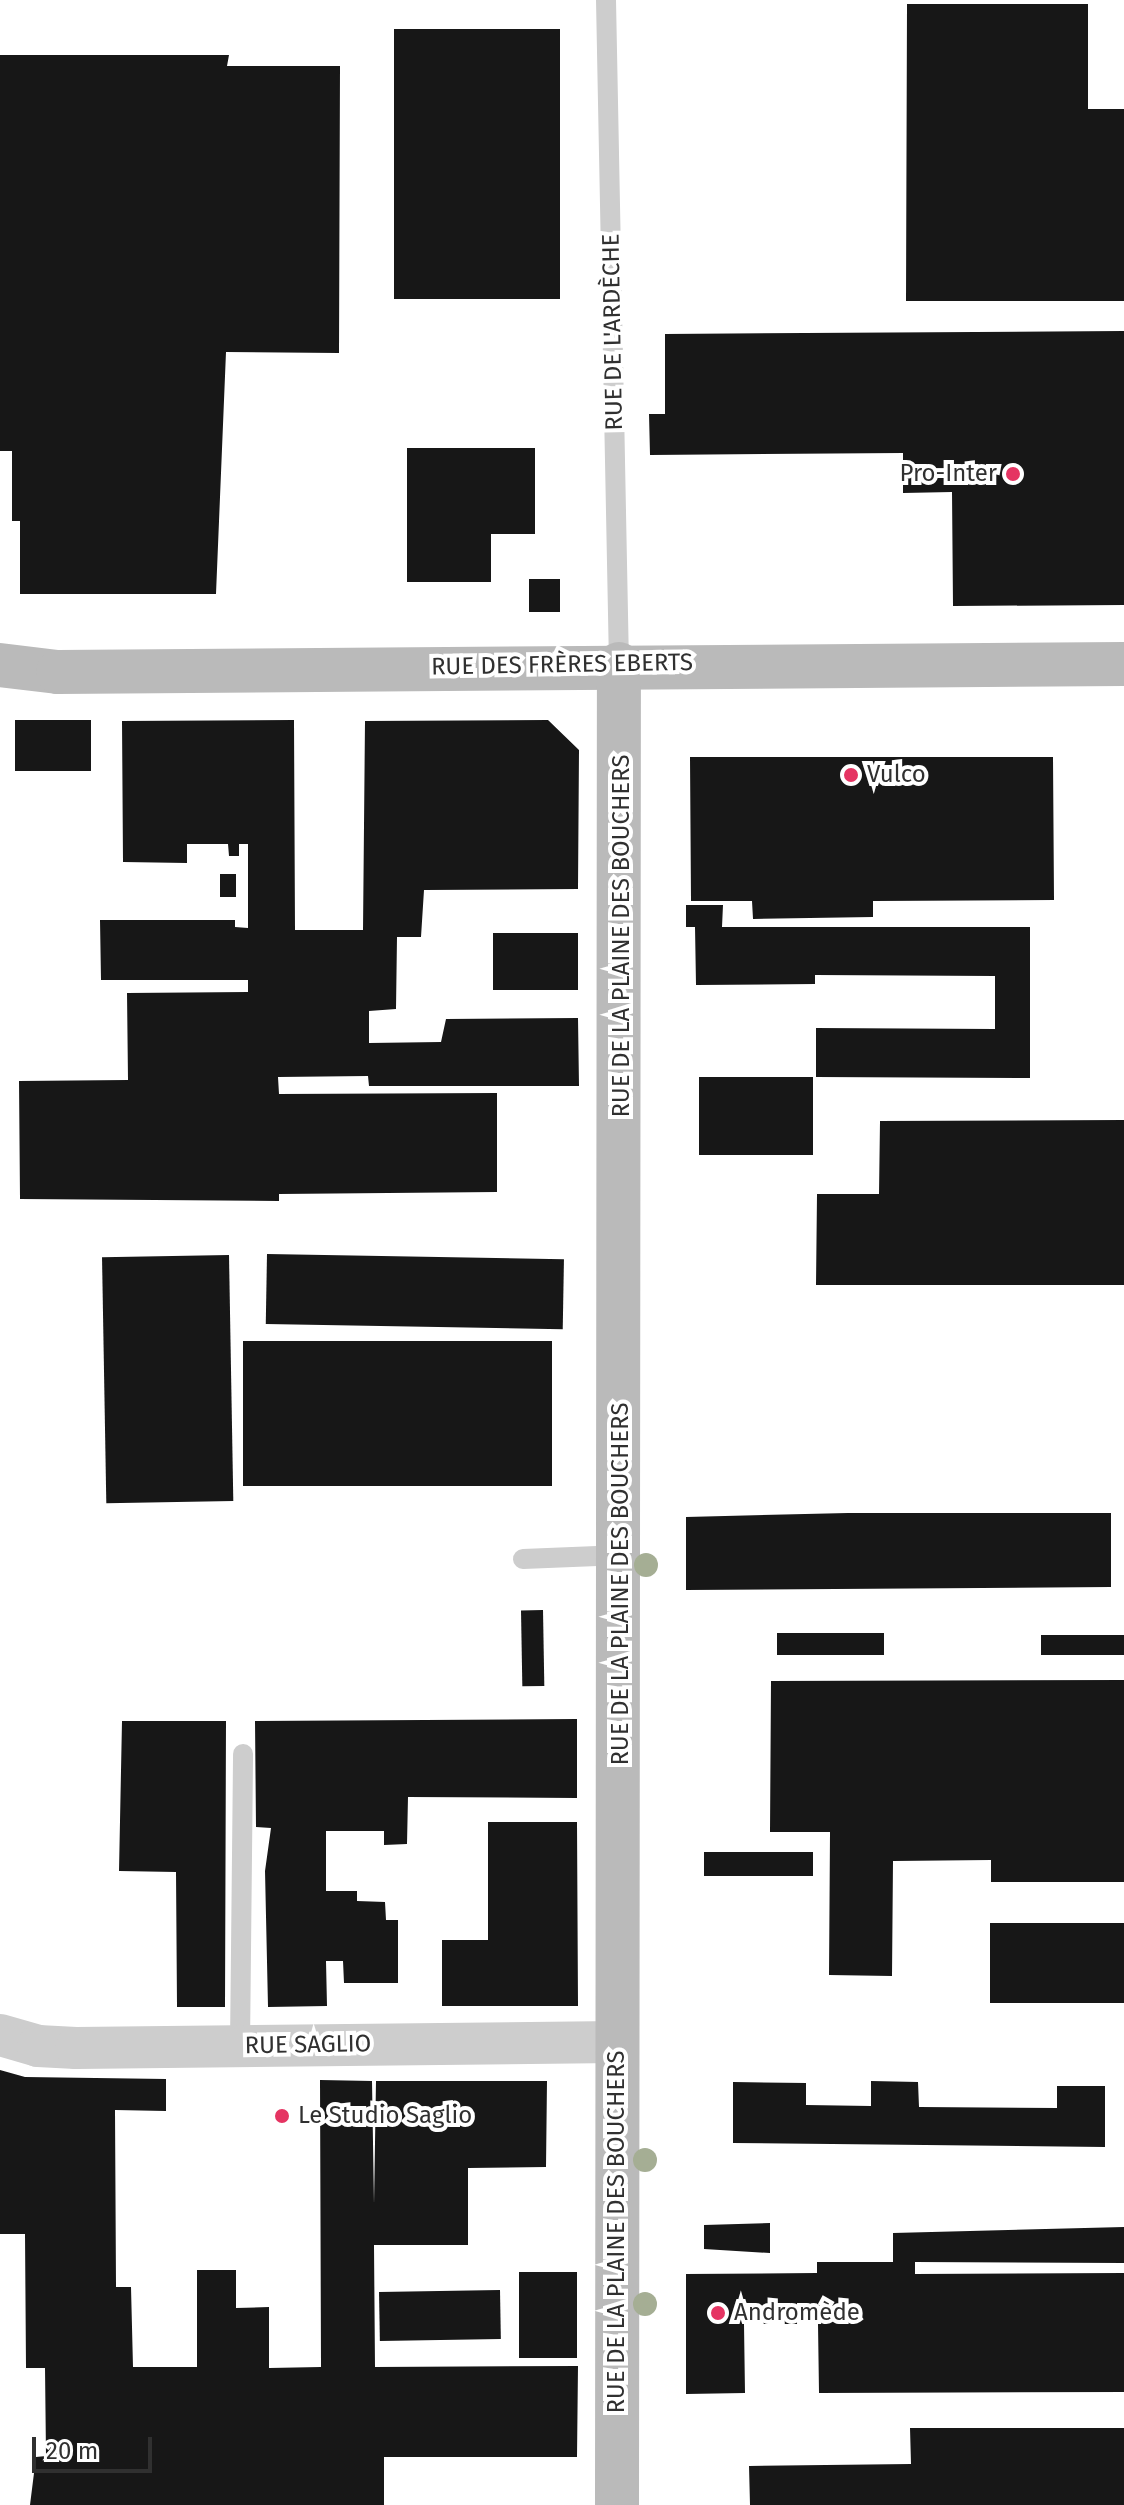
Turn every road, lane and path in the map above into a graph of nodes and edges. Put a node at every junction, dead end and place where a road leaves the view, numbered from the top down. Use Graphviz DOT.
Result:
graph roads {
  1 [pos="606,0"];
  2 [pos="619,664"];
  3 [pos="1124,664"];
  4 [pos="0,665"];
  5 [pos="622,1555"];
  6 [pos="523,1559"];
  7 [pos="243,1754"];
  8 [pos="0,2035"];
  9 [pos="617,2042"];
  10 [pos="240,2046"];
  11 [pos="617,2505"];
  1 -- 2 [label="lane, RUE DE L'ARDÈCHE"];
  2 -- 3 [label="street, RUE DES FRÈRES EBERTS"];
  2 -- 4 [label="street, RUE DES FRÈRES EBERTS"];
  2 -- 5 [label="street, RUE DE LA PLAINE DES BOUCHERS"];
  5 -- 6 [label="lane"];
  5 -- 9 [label="street, RUE DE LA PLAINE DES BOUCHERS"];
  7 -- 10 [label="lane"];
  8 -- 10 [label="street, RUE SAGLIO"];
  9 -- 10 [label="street, RUE SAGLIO"];
  9 -- 11 [label="street, RUE DE LA PLAINE DES BOUCHERS"];
}
